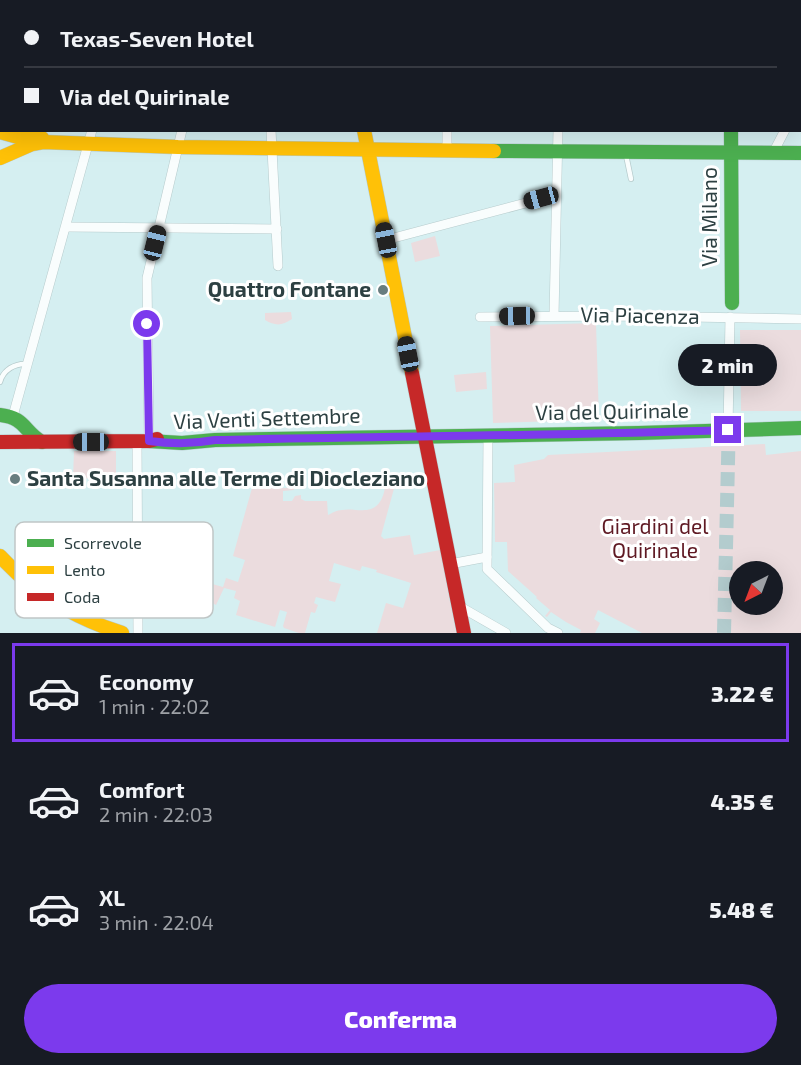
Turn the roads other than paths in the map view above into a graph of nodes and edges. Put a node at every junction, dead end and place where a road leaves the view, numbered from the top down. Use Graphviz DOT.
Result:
graph roads {
  1 [pos="0,132"];
  2 [pos="91,132"];
  3 [pos="182,132"];
  4 [pos="271,132"];
  5 [pos="364,132"];
  6 [pos="447,132"];
  7 [pos="558,132"];
  8 [pos="731,132"];
  9 [pos="785,132"];
  10 [pos="22,142"];
  11 [pos="88,144"];
  12 [pos="178,147"];
  13 [pos="272,148"];
  14 [pos="368,149"];
  15 [pos="447,150"];
  16 [pos="557,151"];
  17 [pos="625,153"];
  18 [pos="731,153"];
  19 [pos="773,153"];
  20 [pos="801,153"];
  21 [pos="0,158"];
  22 [pos="631,179"];
  23 [pos="556,195"];
  24 [pos="66,227"];
  25 [pos="159,228"];
  26 [pos="277,229"];
  27 [pos="386,240"];
  28 [pos="278,266"];
  29 [pos="732,303"];
  30 [pos="554,316"];
  31 [pos="480,317"];
  32 [pos="730,317"];
  33 [pos="801,319"];
  34 [pos="27,364"];
  35 [pos="0,382"];
  36 [pos="7,416"];
  37 [pos="25,426"];
  38 [pos="801,428"];
  39 [pos="728,430"];
  40 [pos="424,436"];
  41 [pos="488,436"];
  42 [pos="143,441"];
  43 [pos="2,442"];
  44 [pos="42,442"];
  45 [pos="141,522"];
  46 [pos="0,556"];
  47 [pos="487,557"];
  48 [pos="450,564"];
  49 [pos="6,567"];
  50 [pos="459,606"];
  51 [pos="81,618"];
  52 [pos="138,618"];
  53 [pos="122,633"];
  54 [pos="138,633"];
  55 [pos="464,633"];
  56 [pos="506,633"];
  57 [pos="558,633"];
  1 -- 10 [label="street"];
  2 -- 11 [label="street"];
  3 -- 12 [label="street"];
  4 -- 13 [label="street"];
  5 -- 14 [label="street"];
  6 -- 15 [label="street"];
  7 -- 16 [label="street"];
  8 -- 18 [label="street, Via Milano"];
  9 -- 19 [label="street"];
  10 -- 11 [label="street"];
  10 -- 21 [label="street"];
  11 -- 12 [label="street"];
  11 -- 24 [label="street"];
  12 -- 13 [label="street"];
  12 -- 25 [label="street"];
  13 -- 14 [label="street"];
  13 -- 26 [label="street"];
  14 -- 15 [label="street"];
  14 -- 27 [label="street"];
  15 -- 16 [label="street"];
  16 -- 17 [label="street"];
  16 -- 23 [label="street"];
  17 -- 18 [label="street"];
  17 -- 22 [label="lane"];
  18 -- 19 [label="street"];
  18 -- 29 [label="street, Via Milano"];
  19 -- 20 [label="street"];
  23 -- 27 [label="street"];
  23 -- 30 [label="street"];
  24 -- 25 [label="street"];
  24 -- 34 [label="street"];
  25 -- 26 [label="street"];
  25 -- 42 [label="street"];
  26 -- 28 [label="street"];
  27 -- 40 [label="street"];
  30 -- 31 [label="street, Via Piacenza"];
  30 -- 32 [label="street, Via Piacenza"];
  32 -- 33 [label="street, Via Piacenza"];
  32 -- 39 [label="street"];
  34 -- 35 [label="lane"];
  34 -- 36 [label="street"];
  36 -- 37 [label="street"];
  37 -- 43 [label="street"];
  37 -- 44 [label="street"];
  38 -- 39 [label="street, Via del Quirinale"];
  39 -- 41 [label="street, Via del Quirinale"];
  40 -- 41 [label="street, Via del Quirinale"];
  40 -- 42 [label="street, Via Venti Settembre"];
  40 -- 48 [label="street"];
  41 -- 47 [label="street"];
  42 -- 44 [label="street, Via Venti Settembre"];
  42 -- 45 [label="street"];
  43 -- 44 [label="street, Via Venti Settembre"];
  46 -- 49 [label="street"];
  47 -- 48 [label="street"];
  47 -- 57 [label="street"];
  48 -- 50 [label="street"];
  50 -- 55 [label="street"];
  50 -- 56 [label="street"];
  51 -- 53 [label="street"];
  52 -- 54 [label="street"];
}
